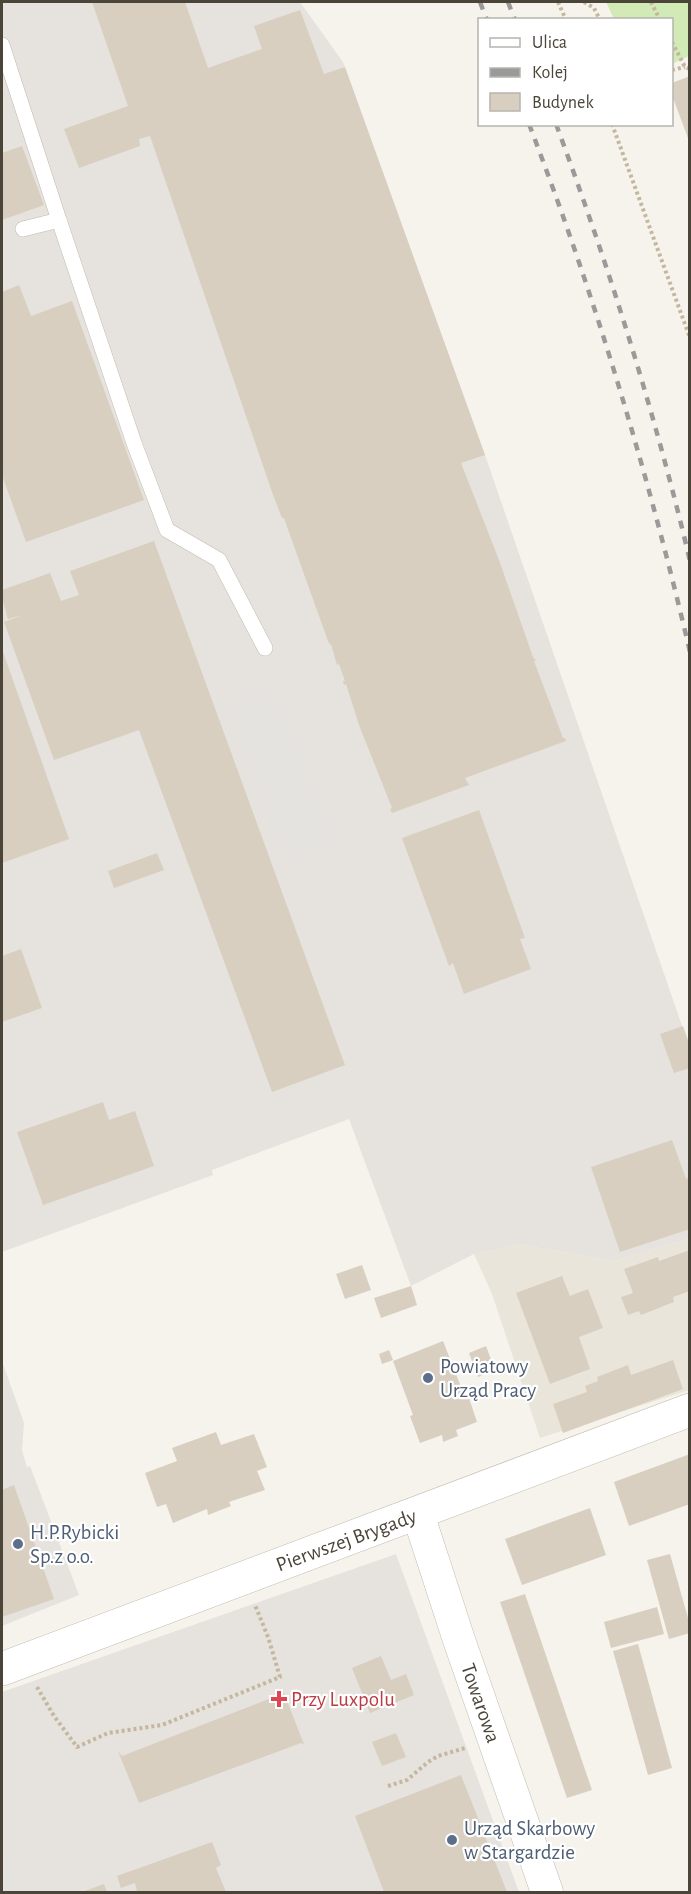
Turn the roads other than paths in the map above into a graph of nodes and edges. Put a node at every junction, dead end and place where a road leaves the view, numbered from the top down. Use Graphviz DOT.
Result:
graph roads {
  1 [pos="2,45"];
  2 [pos="59,220"];
  3 [pos="23,229"];
  4 [pos="265,648"];
  5 [pos="690,1410"];
  6 [pos="418,1514"];
  7 [pos="16,1673"];
  8 [pos="547,1893"];
  1 -- 2 [label="lane"];
  2 -- 3 [label="lane"];
  2 -- 4 [label="lane"];
  5 -- 6 [label="street, Pierwszej Brygady"];
  6 -- 7 [label="street, Pierwszej Brygady"];
  6 -- 8 [label="street, Towarowa"];
}
